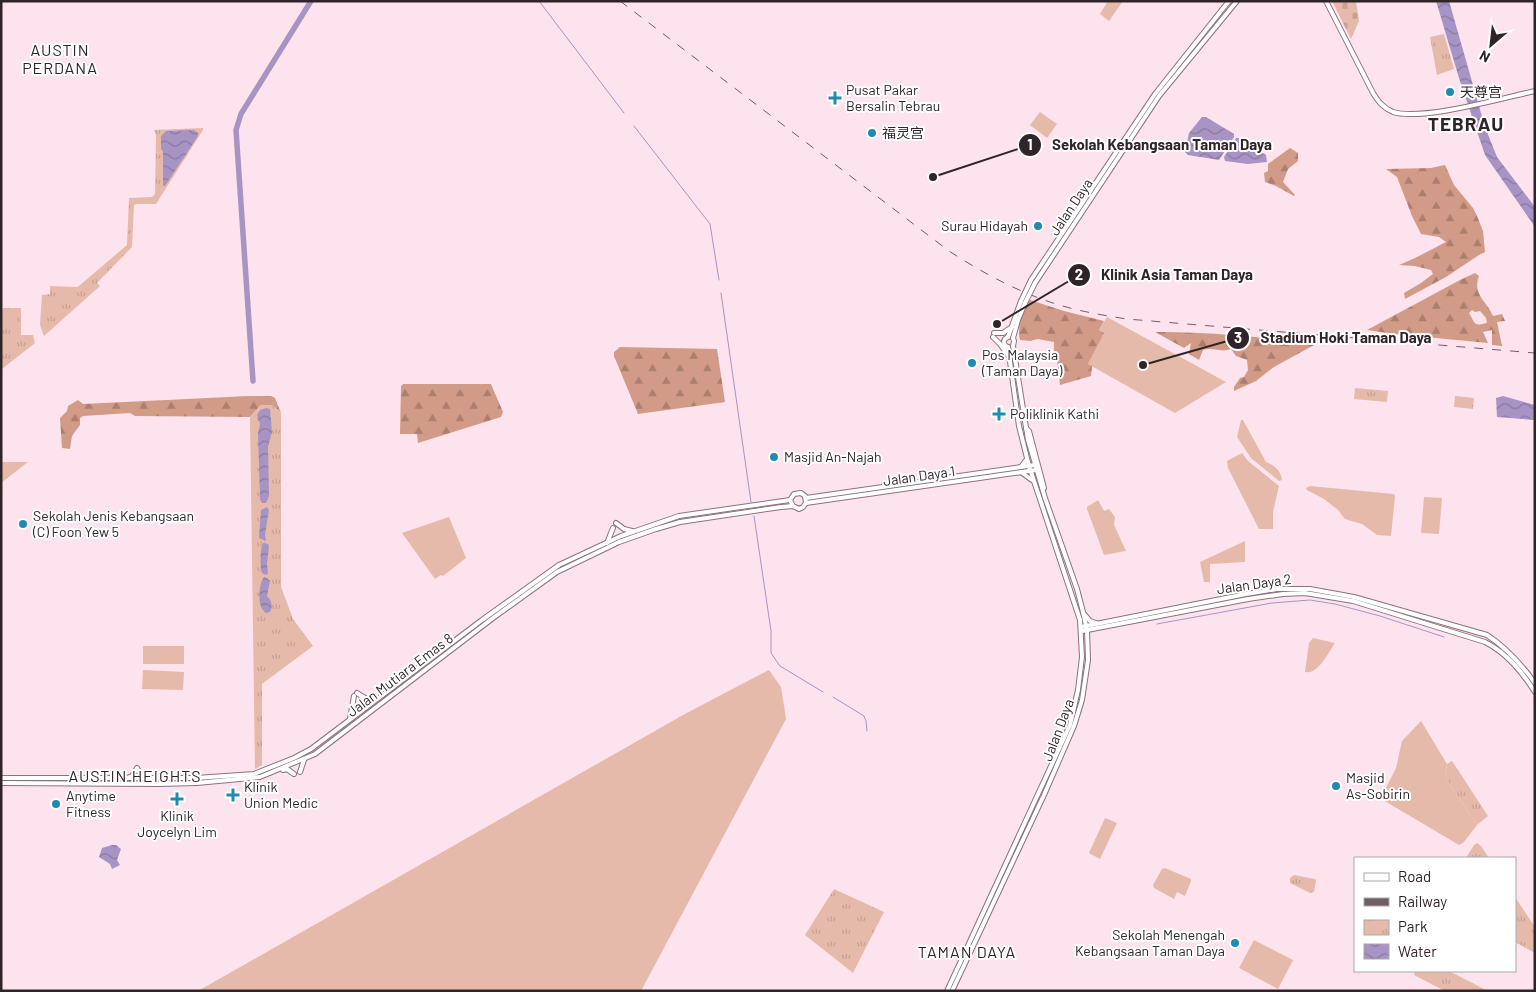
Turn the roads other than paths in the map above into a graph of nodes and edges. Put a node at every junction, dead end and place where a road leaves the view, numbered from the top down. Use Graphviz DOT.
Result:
graph roads {
  1 [pos="1229,1"];
  2 [pos="1237,1"];
  3 [pos="1326,1"];
  4 [pos="1535,91"];
  5 [pos="1033,281"];
  6 [pos="1023,302"];
  7 [pos="1012,327"];
  8 [pos="1010,337"];
  9 [pos="1010,347"];
  10 [pos="1009,357"];
  11 [pos="1025,426"];
  12 [pos="1027,458"];
  13 [pos="1035,468"];
  14 [pos="1030,469"];
  15 [pos="1021,470"];
  16 [pos="1034,482"];
  17 [pos="806,498"];
  18 [pos="1045,498"];
  19 [pos="790,500"];
  20 [pos="806,503"];
  21 [pos="792,506"];
  22 [pos="616,523"];
  23 [pos="613,528"];
  24 [pos="634,532"];
  25 [pos="607,543"];
  26 [pos="1083,612"];
  27 [pos="1096,623"];
  28 [pos="1084,628"];
  29 [pos="1535,683"];
  30 [pos="1535,692"];
  31 [pos="378,698"];
  32 [pos="350,721"];
  33 [pos="306,758"];
  34 [pos="280,770"];
  35 [pos="300,772"];
  36 [pos="294,774"];
  37 [pos="1,778"];
  38 [pos="124,779"];
  39 [pos="136,779"];
  40 [pos="146,779"];
  41 [pos="1,783"];
  42 [pos="110,784"];
  43 [pos="159,784"];
  44 [pos="947,991"];
  45 [pos="952,991"];
  1 -- 5 [label="main road, Jalan Daya"];
  2 -- 5 [label="main road, Jalan Daya"];
  3 -- 4 [label="main road"];
  5 -- 6 [label="main road, Jalan Daya, bridge"];
  6 -- 7 [label="main road, Jalan Daya"];
  6 -- 8 [label="main road, Jalan Daya"];
  7 -- 8 [label="main road, Jalan Daya"];
  7 -- 10 [label="main road"];
  8 -- 9 [label="main road"];
  8 -- 9 [label="main road"];
  9 -- 10 [label="main road, Jalan Daya"];
  9 -- 11 [label="main road, Jalan Daya"];
  10 -- 12 [label="main road, Jalan Daya"];
  11 -- 13 [label="main road, Jalan Daya"];
  11 -- 18 [label="main road"];
  12 -- 14 [label="main road, Jalan Daya"];
  12 -- 15 [label="main road"];
  13 -- 14 [label="main road, Jalan Daya 1"];
  13 -- 18 [label="main road, Jalan Daya"];
  14 -- 15 [label="main road, Jalan Daya 1"];
  14 -- 16 [label="main road, Jalan Daya"];
  15 -- 16 [label="main road"];
  15 -- 17 [label="main road, Jalan Daya 1"];
  15 -- 20 [label="main road, Jalan Daya 1"];
  16 -- 28 [label="main road, Jalan Daya"];
  17 -- 19 [label="main road"];
  17 -- 20 [label="main road"];
  18 -- 26 [label="main road, Jalan Daya"];
  19 -- 21 [label="main road"];
  19 -- 24 [label="main road, Jalan Mutiara Emas 8"];
  20 -- 21 [label="main road"];
  21 -- 33 [label="main road, Jalan Mutiara Emas 8"];
  22 -- 24 [label="main road"];
  23 -- 25 [label="main road"];
  24 -- 25 [label="main road, Jalan Mutiara Emas 8"];
  25 -- 31 [label="main road, Jalan Mutiara Emas 8"];
  26 -- 27 [label="main road"];
  26 -- 28 [label="main road, Jalan Daya"];
  27 -- 28 [label="main road, Jalan Daya 2"];
  27 -- 29 [label="main road, Jalan Daya 2"];
  28 -- 30 [label="main road, Jalan Daya 2"];
  28 -- 44 [label="main road, Jalan Daya"];
  28 -- 45 [label="main road, Jalan Daya"];
  31 -- 32 [label="main road, Jalan Mutiara Emas 8"];
  31 -- 32 [label="main road"];
  32 -- 40 [label="main road, Jalan Mutiara Emas 8"];
  33 -- 34 [label="main road, Jalan Mutiara Emas 8"];
  33 -- 35 [label="main road"];
  34 -- 36 [label="main road"];
  34 -- 43 [label="main road, Jalan Mutiara Emas 8"];
  37 -- 38 [label="main road, Jalan Mutiara Emas 8"];
  38 -- 39 [label="main road, Jalan Mutiara Emas 8"];
  38 -- 40 [label="main road"];
  39 -- 40 [label="main road, Jalan Mutiara Emas 8"];
  39 -- 42 [label="main road"];
  39 -- 43 [label="main road"];
  41 -- 42 [label="main road, Jalan Mutiara Emas 8"];
  42 -- 43 [label="main road, Jalan Mutiara Emas 8"];
}
